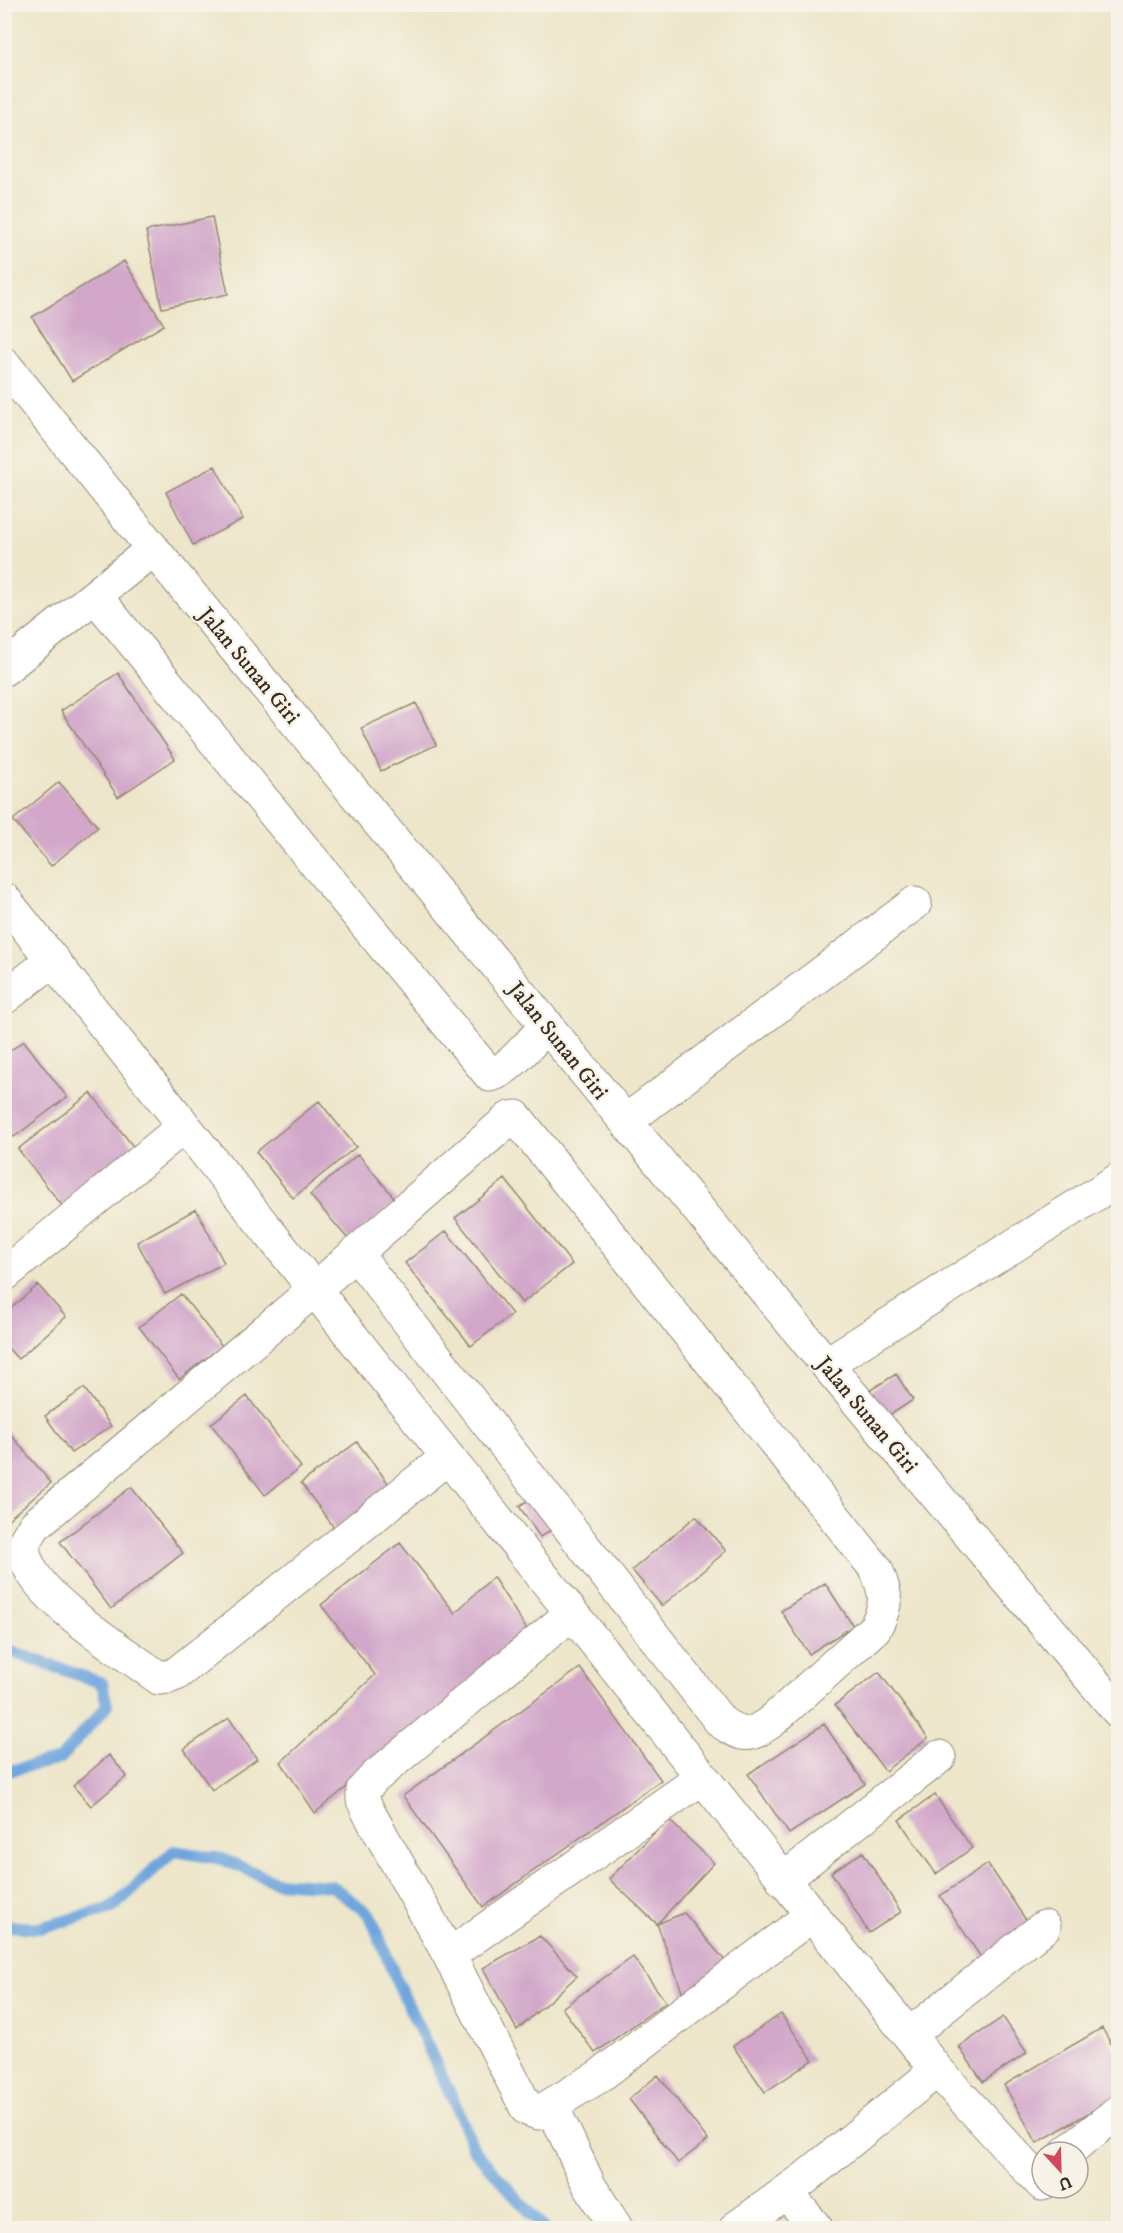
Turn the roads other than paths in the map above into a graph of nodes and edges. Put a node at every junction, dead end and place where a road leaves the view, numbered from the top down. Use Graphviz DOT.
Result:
graph roads {
  1 [pos="4,364"];
  2 [pos="153,549"];
  3 [pos="95,596"];
  4 [pos="4,669"];
  5 [pos="4,899"];
  6 [pos="915,903"];
  7 [pos="53,960"];
  8 [pos="4,998"];
  9 [pos="547,1025"];
  10 [pos="626,1121"];
  11 [pos="184,1126"];
  12 [pos="1119,1180"];
  13 [pos="355,1253"];
  14 [pos="4,1275"];
  15 [pos="314,1290"];
  16 [pos="826,1364"];
  17 [pos="448,1456"];
  18 [pos="572,1613"];
  19 [pos="1119,1711"];
  20 [pos="939,1757"];
  21 [pos="702,1778"];
  22 [pos="783,1880"];
  23 [pos="812,1915"];
  24 [pos="1044,1927"];
  25 [pos="449,1955"];
  26 [pos="909,2035"];
  27 [pos="937,2070"];
  28 [pos="552,2106"];
  29 [pos="1119,2112"];
  30 [pos="1083,2140"];
  31 [pos="1030,2168"];
  32 [pos="786,2193"];
  33 [pos="616,2229"];
  34 [pos="736,2229"];
  35 [pos="816,2229"];
  1 -- 2 [label="street, Jalan Sunan Giri"];
  2 -- 3 [label="street"];
  2 -- 9 [label="street, Jalan Sunan Giri"];
  3 -- 4 [label="street"];
  3 -- 9 [label="street"];
  5 -- 7 [label="street"];
  6 -- 10 [label="street"];
  7 -- 8 [label="street"];
  7 -- 11 [label="street"];
  9 -- 10 [label="street, Jalan Sunan Giri"];
  10 -- 16 [label="street, Jalan Sunan Giri"];
  11 -- 14 [label="street"];
  11 -- 15 [label="street"];
  12 -- 16 [label="street"];
  13 -- 13 [label="street"];
  13 -- 15 [label="street"];
  15 -- 17 [label="street"];
  15 -- 17 [label="street"];
  16 -- 19 [label="street, Jalan Sunan Giri"];
  17 -- 18 [label="street"];
  18 -- 21 [label="street"];
  18 -- 25 [label="street"];
  20 -- 22 [label="street"];
  21 -- 22 [label="street"];
  21 -- 25 [label="street"];
  22 -- 23 [label="street"];
  23 -- 26 [label="street"];
  23 -- 28 [label="street"];
  24 -- 26 [label="street"];
  25 -- 28 [label="street"];
  26 -- 27 [label="street"];
  27 -- 31 [label="street"];
  27 -- 32 [label="street"];
  28 -- 33 [label="street"];
  29 -- 30 [label="street"];
  32 -- 34 [label="street"];
  32 -- 35 [label="street"];
}
